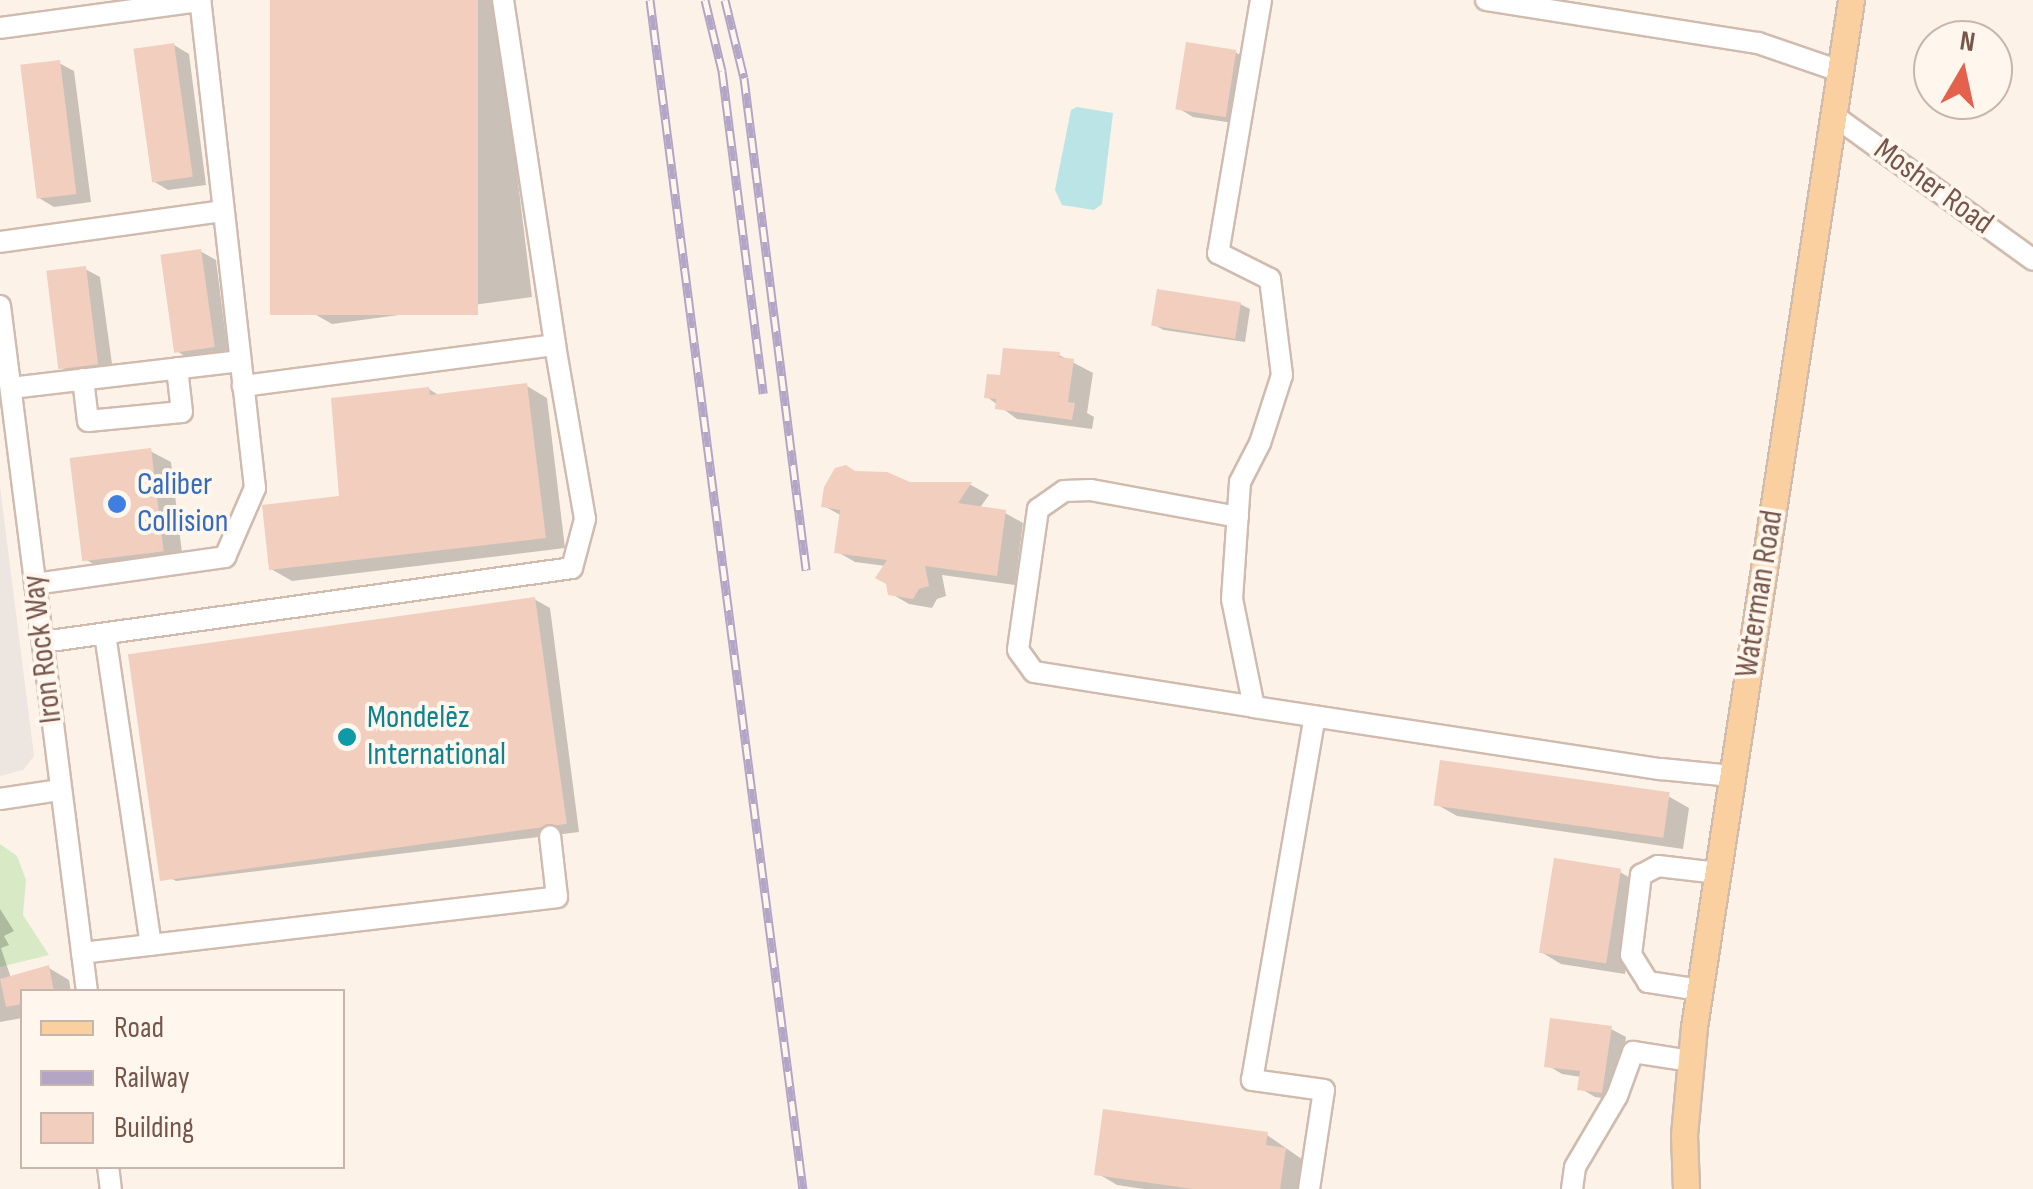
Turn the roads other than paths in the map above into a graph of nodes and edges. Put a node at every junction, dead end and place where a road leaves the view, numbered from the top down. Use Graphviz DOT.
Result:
graph roads {
  1 [pos="503,0"];
  2 [pos="1262,0"];
  3 [pos="1486,0"];
  4 [pos="1851,0"];
  5 [pos="200,1"];
  6 [pos="0,28"];
  7 [pos="1840,71"];
  8 [pos="1833,115"];
  9 [pos="223,211"];
  10 [pos="0,242"];
  11 [pos="2033,260"];
  12 [pos="0,306"];
  13 [pos="555,345"];
  14 [pos="240,361"];
  15 [pos="178,368"];
  16 [pos="83,380"];
  17 [pos="243,386"];
  18 [pos="10,388"];
  19 [pos="8,442"];
  20 [pos="22,475"];
  21 [pos="0,488"];
  22 [pos="1238,518"];
  23 [pos="36,584"];
  24 [pos="104,634"];
  25 [pos="43,642"];
  26 [pos="1254,708"];
  27 [pos="1315,716"];
  28 [pos="1732,776"];
  29 [pos="60,790"];
  30 [pos="0,799"];
  31 [pos="550,836"];
  32 [pos="1718,873"];
  33 [pos="152,945"];
  34 [pos="82,953"];
  35 [pos="86,989"];
  36 [pos="1700,990"];
  37 [pos="1691,1061"];
  38 [pos="1309,1189"];
  39 [pos="1572,1189"];
  40 [pos="1686,1189"];
  1 -- 13 [label="street"];
  2 -- 22 [label="street"];
  3 -- 7 [label="street"];
  4 -- 7 [label="main road, Waterman Road"];
  5 -- 6 [label="street"];
  5 -- 9 [label="street"];
  7 -- 8 [label="main road, Waterman Road"];
  8 -- 11 [label="street, Mosher Road"];
  8 -- 28 [label="main road, Waterman Road"];
  9 -- 10 [label="street"];
  9 -- 14 [label="street"];
  12 -- 18 [label="street, Iron Rock Way"];
  13 -- 17 [label="street"];
  13 -- 24 [label="street"];
  14 -- 15 [label="street"];
  14 -- 17 [label="street"];
  15 -- 16 [label="street"];
  15 -- 16 [label="street"];
  16 -- 18 [label="street"];
  17 -- 23 [label="street"];
  18 -- 19 [label="street, Iron Rock Way"];
  19 -- 20 [label="street, Iron Rock Way"];
  20 -- 21 [label="street"];
  20 -- 23 [label="street, Iron Rock Way"];
  22 -- 26 [label="street"];
  22 -- 26 [label="street"];
  23 -- 25 [label="street, Iron Rock Way"];
  24 -- 25 [label="street"];
  24 -- 33 [label="street"];
  25 -- 29 [label="street, Iron Rock Way"];
  26 -- 27 [label="street"];
  27 -- 28 [label="street"];
  27 -- 38 [label="street"];
  28 -- 32 [label="main road, Waterman Road"];
  29 -- 30 [label="street"];
  29 -- 34 [label="street, Iron Rock Way"];
  31 -- 33 [label="street"];
  32 -- 36 [label="main road, Waterman Road"];
  32 -- 36 [label="street"];
  33 -- 34 [label="street"];
  34 -- 35 [label="street, Iron Rock Way"];
  36 -- 37 [label="main road, Waterman Road"];
  37 -- 39 [label="street"];
  37 -- 40 [label="main road, Waterman Road"];
}
